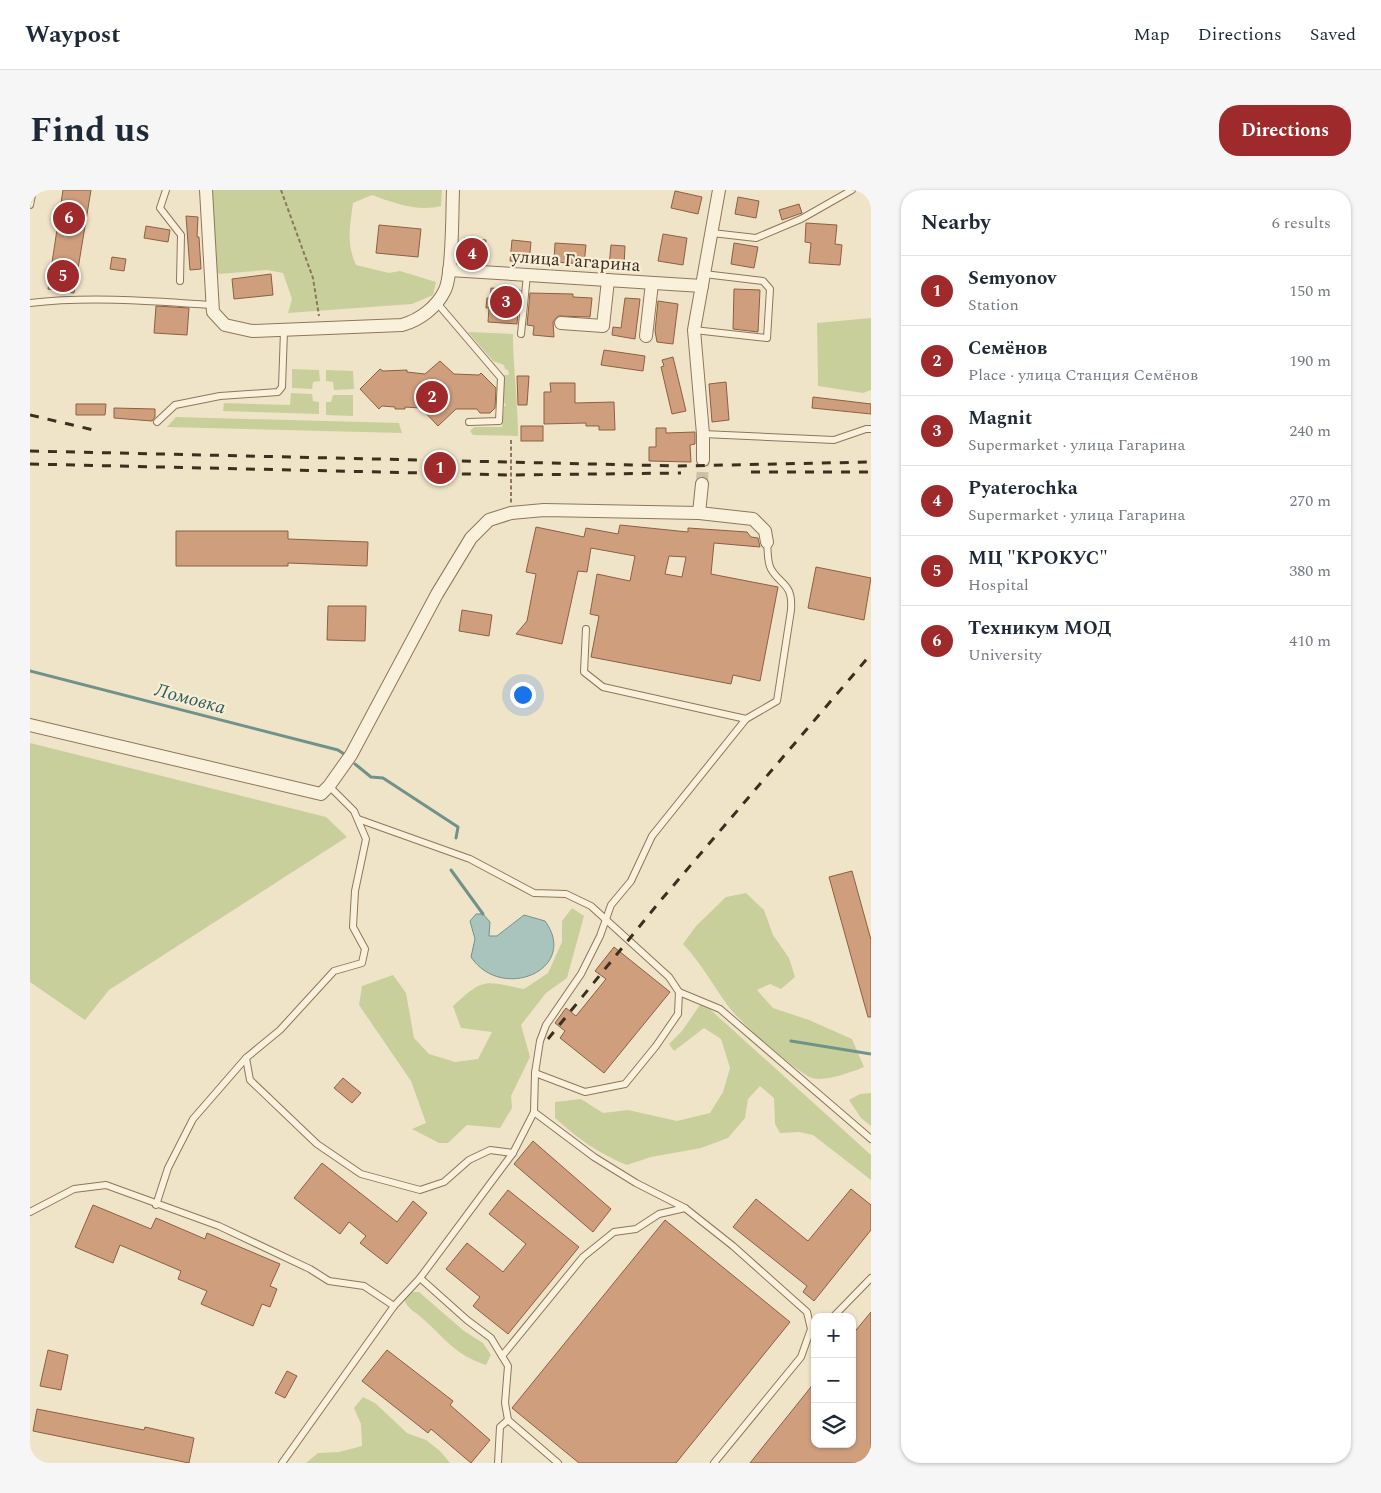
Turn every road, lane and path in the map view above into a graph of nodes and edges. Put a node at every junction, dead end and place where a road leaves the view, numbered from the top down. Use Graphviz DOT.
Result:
graph roads {
  1 [pos="33,190"];
  2 [pos="166,190"];
  3 [pos="206,190"];
  4 [pos="280,190"];
  5 [pos="453,190"];
  6 [pos="719,190"];
  7 [pos="852,190"];
  8 [pos="30,205"];
  9 [pos="712,232"];
  10 [pos="449,270"];
  11 [pos="527,275"];
  12 [pos="608,280"];
  13 [pos="703,280"];
  14 [pos="180,281"];
  15 [pos="652,283"];
  16 [pos="30,303"];
  17 [pos="437,303"];
  18 [pos="211,305"];
  19 [pos="561,323"];
  20 [pos="321,330"];
  21 [pos="694,330"];
  22 [pos="284,331"];
  23 [pos="521,334"];
  24 [pos="646,336"];
  25 [pos="156,422"];
  26 [pos="468,422"];
  27 [pos="871,429"];
  28 [pos="703,434"];
  29 [pos="511,440"];
  30 [pos="703,460"];
  31 [pos="702,484"];
  32 [pos="511,513"];
  33 [pos="699,513"];
  34 [pos="767,542"];
  35 [pos="586,629"];
  36 [pos="746,719"];
  37 [pos="30,725"];
  38 [pos="329,786"];
  39 [pos="358,819"];
  40 [pos="607,921"];
  41 [pos="679,992"];
  42 [pos="246,1058"];
  43 [pos="535,1073"];
  44 [pos="534,1112"];
  45 [pos="871,1139"];
  46 [pos="513,1153"];
  47 [pos="156,1205"];
  48 [pos="685,1208"];
  49 [pos="30,1212"];
  50 [pos="420,1278"];
  51 [pos="871,1278"];
  52 [pos="394,1306"];
  53 [pos="837,1313"];
  54 [pos="811,1323"];
  55 [pos="811,1333"];
  56 [pos="502,1356"];
  57 [pos="508,1420"];
  58 [pos="282,1463"];
  59 [pos="498,1463"];
  60 [pos="558,1463"];
  61 [pos="714,1463"];
  1 -- 8 [label="lane"];
  2 -- 14 [label="lane"];
  3 -- 18 [label="street"];
  4 -- 20 [label="path"];
  5 -- 10 [label="street"];
  6 -- 9 [label="street"];
  7 -- 9 [label="lane"];
  9 -- 13 [label="street"];
  10 -- 11 [label="street, улица Гагарина"];
  10 -- 17 [label="street"];
  11 -- 12 [label="street, улица Гагарина"];
  11 -- 23 [label="lane"];
  12 -- 15 [label="street, улица Гагарина"];
  12 -- 19 [label="street"];
  13 -- 15 [label="street, улица Гагарина"];
  13 -- 21 [label="street"];
  13 -- 21 [label="lane"];
  15 -- 24 [label="street"];
  16 -- 18 [label="lane"];
  17 -- 20 [label="street"];
  17 -- 26 [label="lane"];
  18 -- 22 [label="street"];
  20 -- 22 [label="street"];
  21 -- 28 [label="street"];
  22 -- 25 [label="lane"];
  27 -- 28 [label="lane"];
  28 -- 30 [label="street"];
  29 -- 32 [label="path"];
  31 -- 33 [label="street"];
  32 -- 33 [label="street"];
  32 -- 38 [label="street"];
  33 -- 34 [label="street"];
  34 -- 36 [label="lane"];
  35 -- 36 [label="lane"];
  36 -- 40 [label="lane"];
  37 -- 38 [label="street"];
  38 -- 39 [label="lane"];
  39 -- 40 [label="lane"];
  39 -- 42 [label="lane"];
  40 -- 41 [label="lane"];
  40 -- 43 [label="lane"];
  41 -- 43 [label="lane"];
  41 -- 45 [label="lane"];
  42 -- 46 [label="lane"];
  42 -- 47 [label="lane"];
  43 -- 44 [label="lane"];
  44 -- 46 [label="lane"];
  44 -- 48 [label="lane"];
  46 -- 50 [label="lane"];
  47 -- 49 [label="lane"];
  47 -- 52 [label="lane"];
  48 -- 54 [label="lane"];
  48 -- 56 [label="lane"];
  50 -- 52 [label="lane"];
  50 -- 56 [label="lane"];
  51 -- 53 [label="lane"];
  52 -- 58 [label="lane"];
  55 -- 61 [label="lane"];
  56 -- 57 [label="lane"];
  57 -- 59 [label="lane"];
  57 -- 60 [label="lane"];
}
